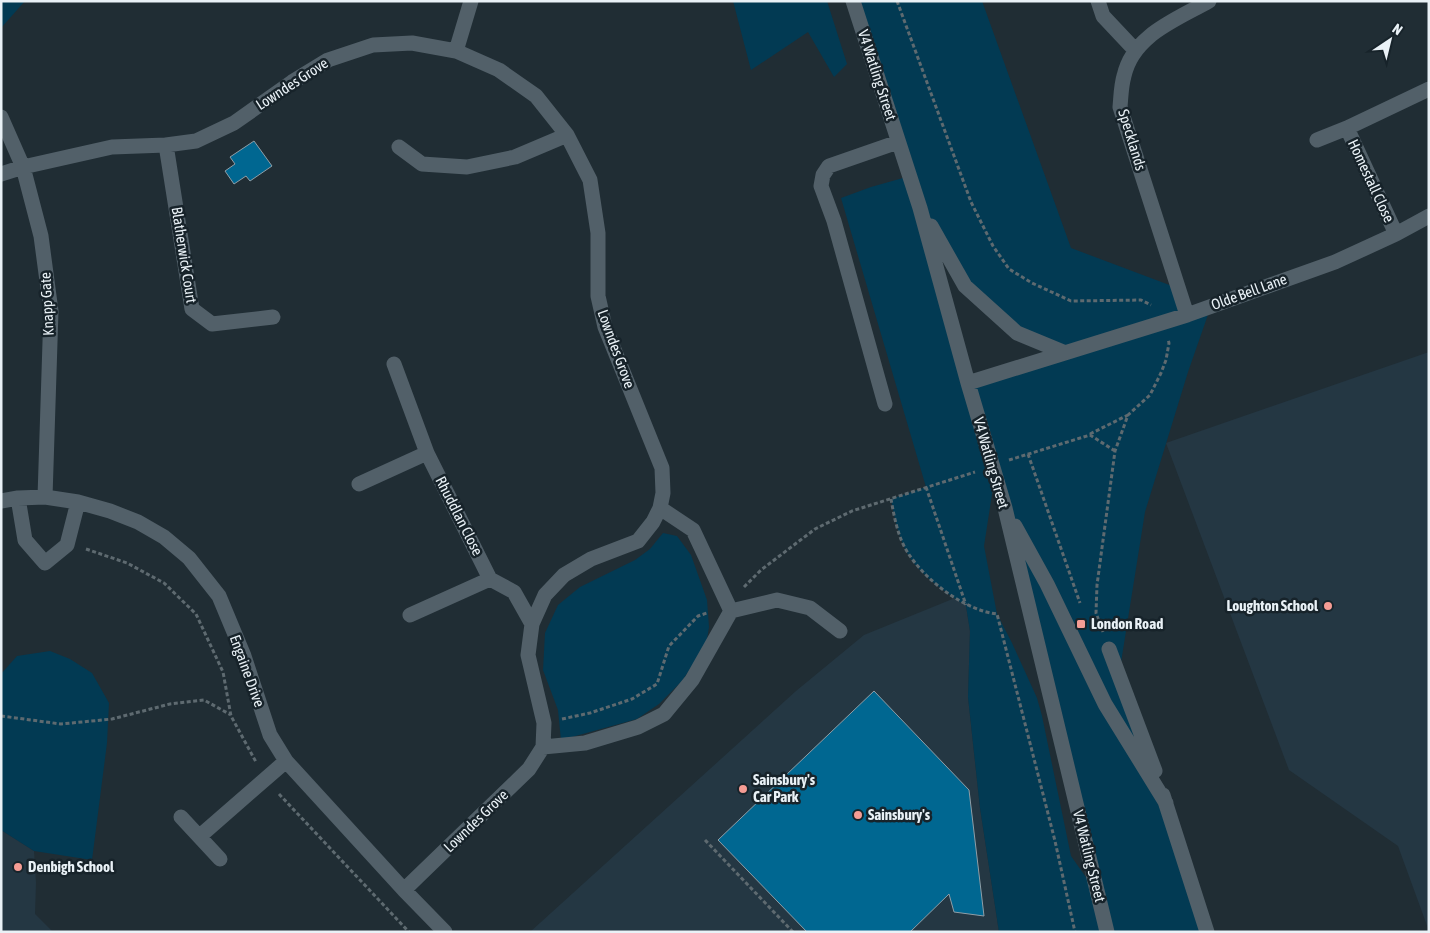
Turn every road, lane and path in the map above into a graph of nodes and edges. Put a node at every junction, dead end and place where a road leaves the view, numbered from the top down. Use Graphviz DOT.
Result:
graph roads {
  1 [pos="471,1"];
  2 [pos="853,1"];
  3 [pos="897,1"];
  4 [pos="1098,1"];
  5 [pos="1210,1"];
  6 [pos="1135,50"];
  7 [pos="456,51"];
  8 [pos="1429,89"];
  9 [pos="1,117"];
  10 [pos="1346,128"];
  11 [pos="567,135"];
  12 [pos="1317,140"];
  13 [pos="898,142"];
  14 [pos="166,145"];
  15 [pos="398,147"];
  16 [pos="23,167"];
  17 [pos="1,174"];
  18 [pos="920,208"];
  19 [pos="1429,216"];
  20 [pos="1396,234"];
  21 [pos="1187,315"];
  22 [pos="272,317"];
  23 [pos="1161,323"];
  24 [pos="1063,352"];
  25 [pos="394,364"];
  26 [pos="968,383"];
  27 [pos="885,404"];
  28 [pos="1128,415"];
  29 [pos="1090,435"];
  30 [pos="1114,451"];
  31 [pos="427,453"];
  32 [pos="1028,454"];
  33 [pos="1003,462"];
  34 [pos="978,471"];
  35 [pos="359,484"];
  36 [pos="926,487"];
  37 [pos="45,497"];
  38 [pos="18,498"];
  39 [pos="890,498"];
  40 [pos="1,501"];
  41 [pos="78,502"];
  42 [pos="660,508"];
  43 [pos="1005,508"];
  44 [pos="67,545"];
  45 [pos="490,579"];
  46 [pos="1080,605"];
  47 [pos="966,606"];
  48 [pos="728,608"];
  49 [pos="410,615"];
  50 [pos="532,624"];
  51 [pos="840,631"];
  52 [pos="1109,649"];
  53 [pos="1,716"];
  54 [pos="232,716"];
  55 [pos="544,723"];
  56 [pos="543,747"];
  57 [pos="286,761"];
  58 [pos="265,778"];
  59 [pos="1166,803"];
  60 [pos="181,817"];
  61 [pos="200,836"];
  62 [pos="705,840"];
  63 [pos="220,859"];
  64 [pos="404,890"];
  65 [pos="409,932"];
  66 [pos="445,932"];
  67 [pos="793,932"];
  68 [pos="1074,932"];
  69 [pos="1107,932"];
  70 [pos="1207,932"];
  1 -- 7 [label="street"];
  2 -- 13 [label="street, V4 Watling Street"];
  3 -- 23 [label="path"];
  4 -- 6 [label="street"];
  5 -- 6 [label="street, Specklands"];
  6 -- 21 [label="street, Specklands"];
  7 -- 11 [label="street, Lowndes Grove"];
  7 -- 14 [label="street, Lowndes Grove"];
  8 -- 10 [label="street, Homestall Close"];
  9 -- 16 [label="street, Knapp Gate"];
  10 -- 12 [label="street, Homestall Close"];
  10 -- 20 [label="street, Homestall Close"];
  11 -- 15 [label="street"];
  11 -- 42 [label="street, Lowndes Grove"];
  13 -- 18 [label="street, V4 Watling Street"];
  13 -- 27 [label="street"];
  14 -- 16 [label="street, Lowndes Grove"];
  14 -- 22 [label="street, Blatherwick Court"];
  16 -- 17 [label="street, Lowndes Grove"];
  16 -- 37 [label="street, Knapp Gate"];
  18 -- 24 [label="street"];
  18 -- 26 [label="street, V4 Watling Street"];
  19 -- 20 [label="street, Olde Bell Lane"];
  20 -- 21 [label="street, Olde Bell Lane"];
  21 -- 23 [label="street, Olde Bell Lane"];
  23 -- 24 [label="street, Olde Bell Lane"];
  23 -- 28 [label="path"];
  24 -- 26 [label="street, Olde Bell Lane"];
  25 -- 31 [label="street, Rhuddlan Close"];
  26 -- 43 [label="street, V4 Watling Street"];
  28 -- 29 [label="path"];
  28 -- 30 [label="path"];
  29 -- 30 [label="path"];
  29 -- 32 [label="path"];
  30 -- 52 [label="path"];
  31 -- 35 [label="street"];
  31 -- 45 [label="street, Rhuddlan Close"];
  32 -- 33 [label="path"];
  32 -- 46 [label="path"];
  34 -- 36 [label="path"];
  36 -- 39 [label="path"];
  36 -- 47 [label="path"];
  37 -- 38 [label="street, Engaine Drive"];
  37 -- 41 [label="street, Engaine Drive"];
  38 -- 40 [label="street, Engaine Drive"];
  38 -- 44 [label="street"];
  39 -- 47 [label="path"];
  39 -- 48 [label="path"];
  41 -- 44 [label="street"];
  41 -- 57 [label="street, Engaine Drive"];
  42 -- 48 [label="street"];
  42 -- 50 [label="street, Lowndes Grove"];
  43 -- 59 [label="street"];
  43 -- 69 [label="street, V4 Watling Street"];
  44 -- 54 [label="path"];
  45 -- 49 [label="street"];
  45 -- 50 [label="street"];
  47 -- 68 [label="path"];
  48 -- 51 [label="street"];
  48 -- 55 [label="path"];
  48 -- 56 [label="street"];
  50 -- 55 [label="street, Lowndes Grove"];
  52 -- 59 [label="street"];
  53 -- 54 [label="path"];
  54 -- 58 [label="path"];
  55 -- 56 [label="street, Lowndes Grove"];
  56 -- 64 [label="street, Lowndes Grove"];
  57 -- 58 [label="street"];
  57 -- 64 [label="street, Engaine Drive"];
  58 -- 61 [label="street"];
  58 -- 65 [label="path"];
  59 -- 70 [label="street"];
  60 -- 61 [label="street"];
  61 -- 63 [label="street"];
  62 -- 67 [label="path"];
  64 -- 66 [label="street, Engaine Drive"];
}
